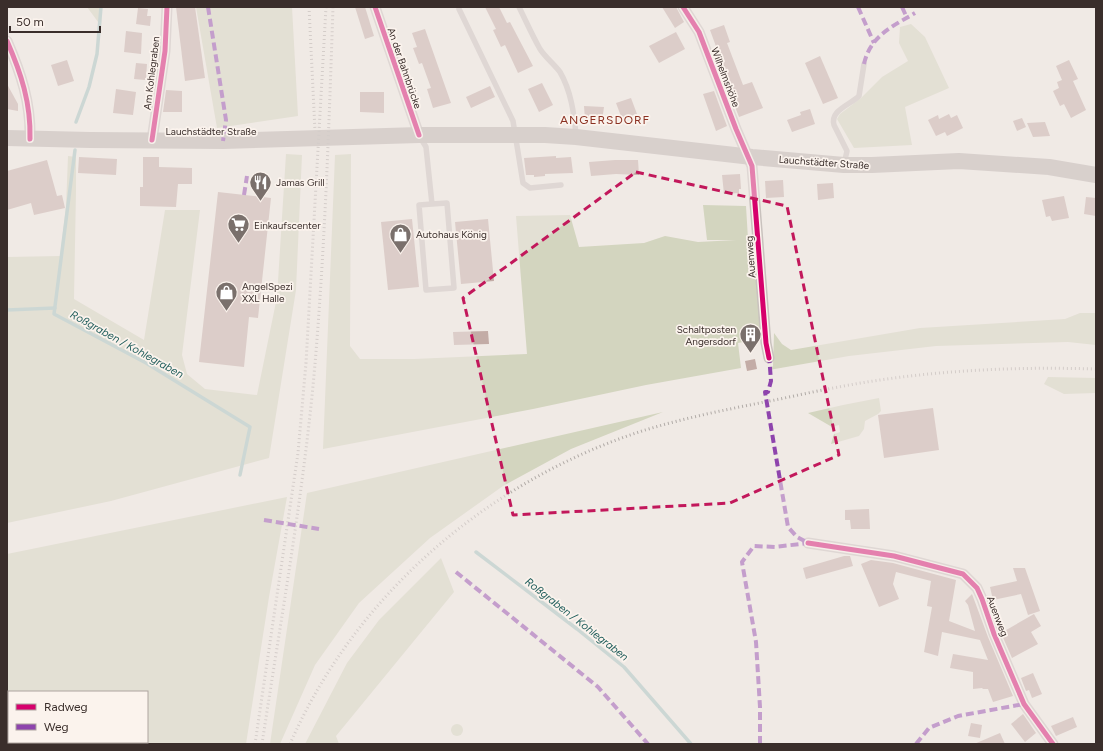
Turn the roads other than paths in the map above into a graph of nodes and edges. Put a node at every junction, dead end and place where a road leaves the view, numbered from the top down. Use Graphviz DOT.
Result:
graph roads {
  1 [pos="167,7"];
  2 [pos="375,7"];
  3 [pos="519,7"];
  4 [pos="683,7"];
  5 [pos="459,9"];
  6 [pos="7,41"];
  7 [pos="10,56"];
  8 [pos="864,64"];
  9 [pos="419,135"];
  10 [pos="515,135"];
  11 [pos="576,137"];
  12 [pos="7,138"];
  13 [pos="30,139"];
  14 [pos="152,140"];
  15 [pos="748,156"];
  16 [pos="844,165"];
  17 [pos="1096,175"];
  18 [pos="561,185"];
  19 [pos="432,204"];
  20 [pos="769,358"];
  21 [pos="808,543"];
  22 [pos="1052,744"];
  1 -- 14 [label="street, Am Kohlegraben"];
  2 -- 9 [label="street, An der Bahnbrücke"];
  3 -- 11 [label="lane"];
  4 -- 15 [label="street, Wilhelmshöhe"];
  5 -- 10 [label="lane"];
  6 -- 7 [label="street"];
  7 -- 13 [label="street"];
  8 -- 16 [label="lane"];
  9 -- 10 [label="main road, Lauchstädter Straße"];
  9 -- 14 [label="main road, Lauchstädter Straße"];
  9 -- 19 [label="lane"];
  10 -- 11 [label="main road, Lauchstädter Straße"];
  10 -- 18 [label="lane"];
  11 -- 15 [label="main road, Lauchstädter Straße"];
  12 -- 13 [label="main road, Lauchstädter Straße"];
  13 -- 14 [label="main road, Lauchstädter Straße"];
  15 -- 16 [label="main road, Lauchstädter Straße"];
  15 -- 20 [label="street, Auenweg"];
  16 -- 17 [label="main road, Lauchstädter Straße"];
  19 -- 19 [label="lane"];
  21 -- 22 [label="street, Auenweg"];
}
